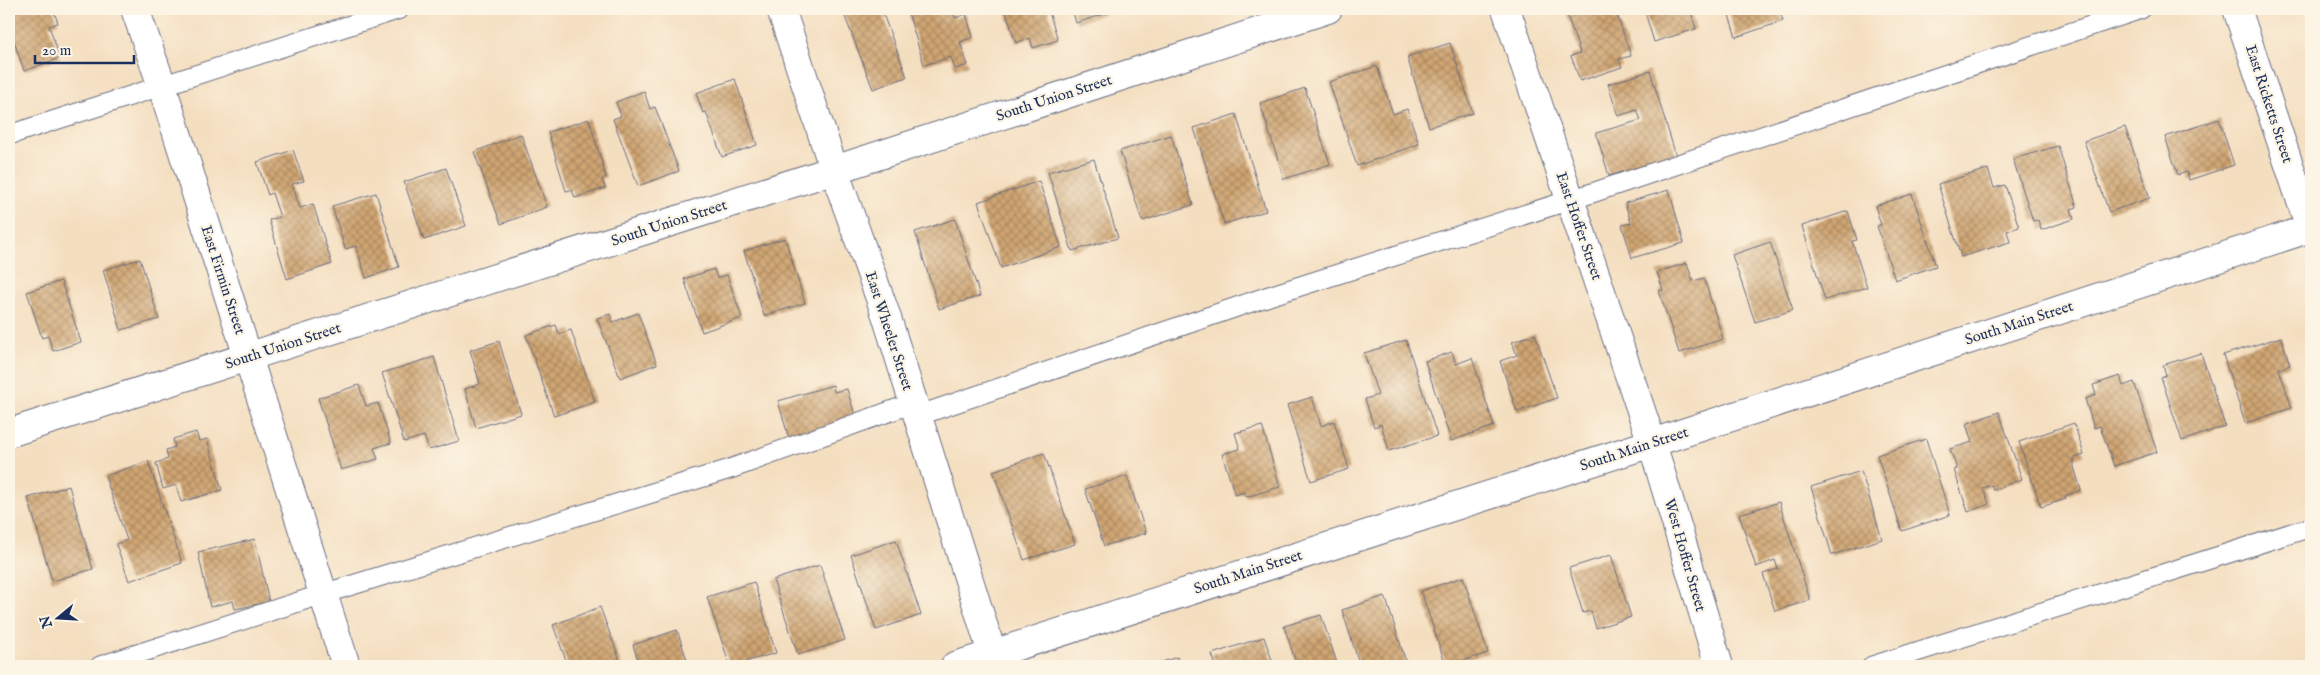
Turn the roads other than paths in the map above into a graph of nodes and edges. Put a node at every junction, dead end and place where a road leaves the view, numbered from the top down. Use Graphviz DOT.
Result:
graph roads {
  1 [pos="135,9"];
  2 [pos="400,9"];
  3 [pos="781,9"];
  4 [pos="1328,9"];
  5 [pos="1506,9"];
  6 [pos="2141,9"];
  7 [pos="2237,9"];
  8 [pos="162,86"];
  9 [pos="9,135"];
  10 [pos="834,170"];
  11 [pos="1570,200"];
  12 [pos="2310,228"];
  13 [pos="248,357"];
  14 [pos="915,410"];
  15 [pos="9,433"];
  16 [pos="1652,443"];
  17 [pos="2311,527"];
  18 [pos="322,594"];
  19 [pos="994,660"];
  20 [pos="100,666"];
  21 [pos="346,666"];
  22 [pos="955,666"];
  23 [pos="1719,666"];
  24 [pos="1872,666"];
  1 -- 8 [label="street, East Firmin Street"];
  2 -- 8 [label="lane"];
  3 -- 10 [label="street, East Wheeler Street"];
  4 -- 10 [label="street, South Union Street"];
  5 -- 11 [label="street, East Hoffer Street"];
  6 -- 11 [label="lane"];
  7 -- 12 [label="street, East Ricketts Street"];
  8 -- 9 [label="lane"];
  8 -- 13 [label="street, East Firmin Street"];
  10 -- 13 [label="street, South Union Street"];
  10 -- 14 [label="street, East Wheeler Street"];
  11 -- 14 [label="lane"];
  11 -- 16 [label="street, East Hoffer Street"];
  12 -- 16 [label="street, South Main Street"];
  13 -- 15 [label="street, South Union Street"];
  13 -- 18 [label="street, East Firmin Street"];
  14 -- 18 [label="lane"];
  14 -- 19 [label="street, East Wheeler Street"];
  16 -- 19 [label="street, South Main Street"];
  16 -- 23 [label="street, West Hoffer Street"];
  17 -- 24 [label="lane"];
  18 -- 20 [label="lane"];
  18 -- 21 [label="street, East Firmin Street"];
  19 -- 22 [label="street, South Main Street"];
}
